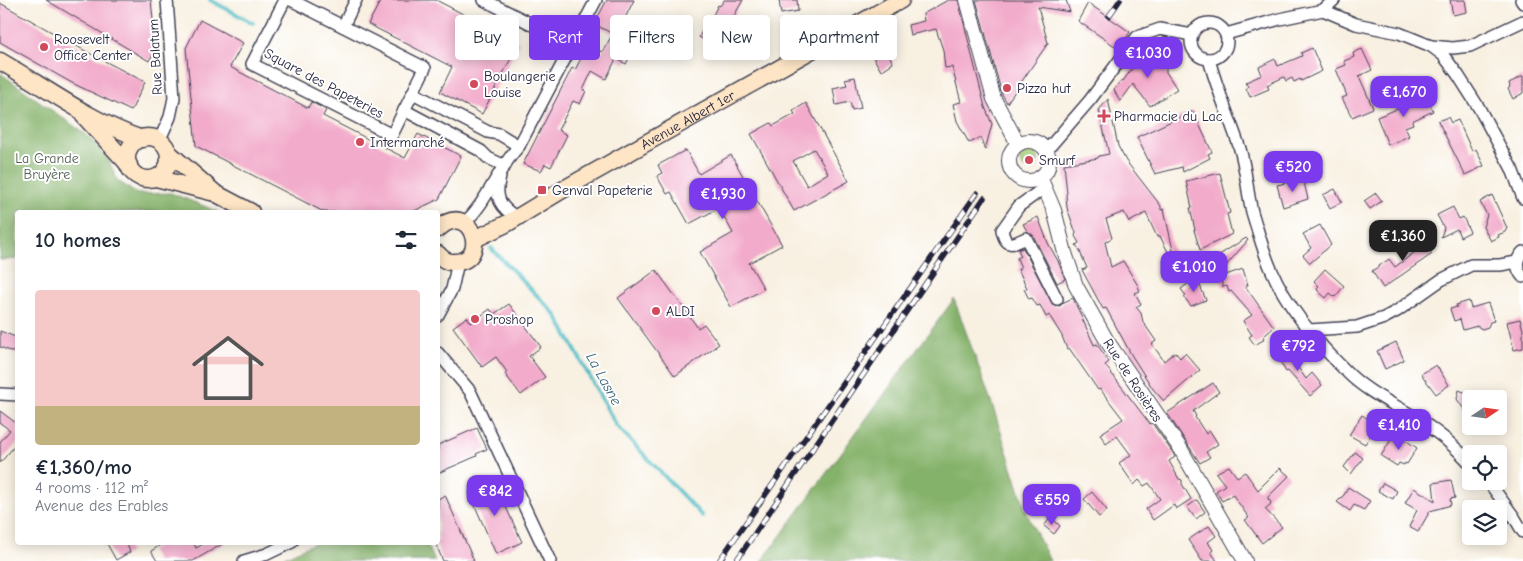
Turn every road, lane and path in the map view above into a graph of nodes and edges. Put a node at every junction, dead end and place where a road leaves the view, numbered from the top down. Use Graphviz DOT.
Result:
graph roads {
  1 [pos="166,0"];
  2 [pos="285,0"];
  3 [pos="291,0"];
  4 [pos="356,0"];
  5 [pos="484,0"];
  6 [pos="596,0"];
  7 [pos="901,0"];
  8 [pos="967,0"];
  9 [pos="1334,0"];
  10 [pos="1323,10"];
  11 [pos="588,15"];
  12 [pos="1522,21"];
  13 [pos="529,23"];
  14 [pos="343,26"];
  15 [pos="1226,34"];
  16 [pos="1192,35"];
  17 [pos="1431,46"];
  18 [pos="1209,59"];
  19 [pos="565,60"];
  20 [pos="0,62"];
  21 [pos="413,93"];
  22 [pos="78,108"];
  23 [pos="404,110"];
  24 [pos="142,139"];
  25 [pos="1018,144"];
  26 [pos="519,146"];
  27 [pos="164,147"];
  28 [pos="1046,151"];
  29 [pos="128,165"];
  30 [pos="503,169"];
  31 [pos="156,178"];
  32 [pos="1042,183"];
  33 [pos="215,193"];
  34 [pos="1523,198"];
  35 [pos="247,210"];
  36 [pos="518,218"];
  37 [pos="464,223"];
  38 [pos="440,228"];
  39 [pos="475,239"];
  40 [pos="440,256"];
  41 [pos="458,262"];
  42 [pos="1521,266"];
  43 [pos="1057,299"];
  44 [pos="440,311"];
  45 [pos="1309,330"];
  46 [pos="440,355"];
  47 [pos="0,394"];
  48 [pos="15,395"];
  49 [pos="1462,455"];
  50 [pos="1494,490"];
  51 [pos="1523,532"];
  52 [pos="286,545"];
  53 [pos="244,561"];
  54 [pos="550,561"];
  55 [pos="1245,561"];
  1 -- 27 [label="street, Rue Balatum"];
  2 -- 23 [label="street, Square des Papeteries"];
  3 -- 14 [label="street, Square des Papeteries"];
  4 -- 14 [label="street"];
  5 -- 13 [label="street"];
  6 -- 11 [label="street"];
  7 -- 36 [label="main road, Avenue Albert 1er"];
  8 -- 25 [label="street"];
  9 -- 10 [label="street"];
  10 -- 15 [label="street"];
  10 -- 17 [label="street"];
  12 -- 17 [label="street"];
  14 -- 21 [label="street, Square des Papeteries"];
  15 -- 16 [label="street"];
  15 -- 18 [label="street"];
  16 -- 18 [label="street"];
  16 -- 28 [label="street"];
  17 -- 34 [label="street"];
  18 -- 45 [label="street"];
  19 -- 26 [label="street"];
  20 -- 22 [label="main road"];
  21 -- 23 [label="street, Square des Papeteries"];
  21 -- 26 [label="street"];
  22 -- 24 [label="main road"];
  22 -- 29 [label="main road"];
  23 -- 30 [label="street, Square des Papeteries"];
  24 -- 27 [label="main road"];
  24 -- 29 [label="main road"];
  25 -- 28 [label="street"];
  25 -- 32 [label="street"];
  26 -- 30 [label="street"];
  27 -- 31 [label="main road"];
  27 -- 33 [label="main road"];
  28 -- 32 [label="street"];
  29 -- 31 [label="main road"];
  30 -- 36 [label="street"];
  30 -- 37 [label="street"];
  31 -- 33 [label="main road"];
  32 -- 43 [label="street"];
  32 -- 55 [label="street, Rue de Rosières"];
  33 -- 35 [label="main road"];
  36 -- 39 [label="main road, Avenue Albert 1er"];
  37 -- 38 [label="main road"];
  37 -- 39 [label="main road"];
  39 -- 41 [label="main road"];
  40 -- 41 [label="main road"];
  41 -- 44 [label="street"];
  42 -- 45 [label="street"];
  45 -- 49 [label="street"];
  46 -- 54 [label="street"];
  47 -- 48 [label="street"];
  50 -- 51 [label="street"];
  52 -- 53 [label="street"];
}
